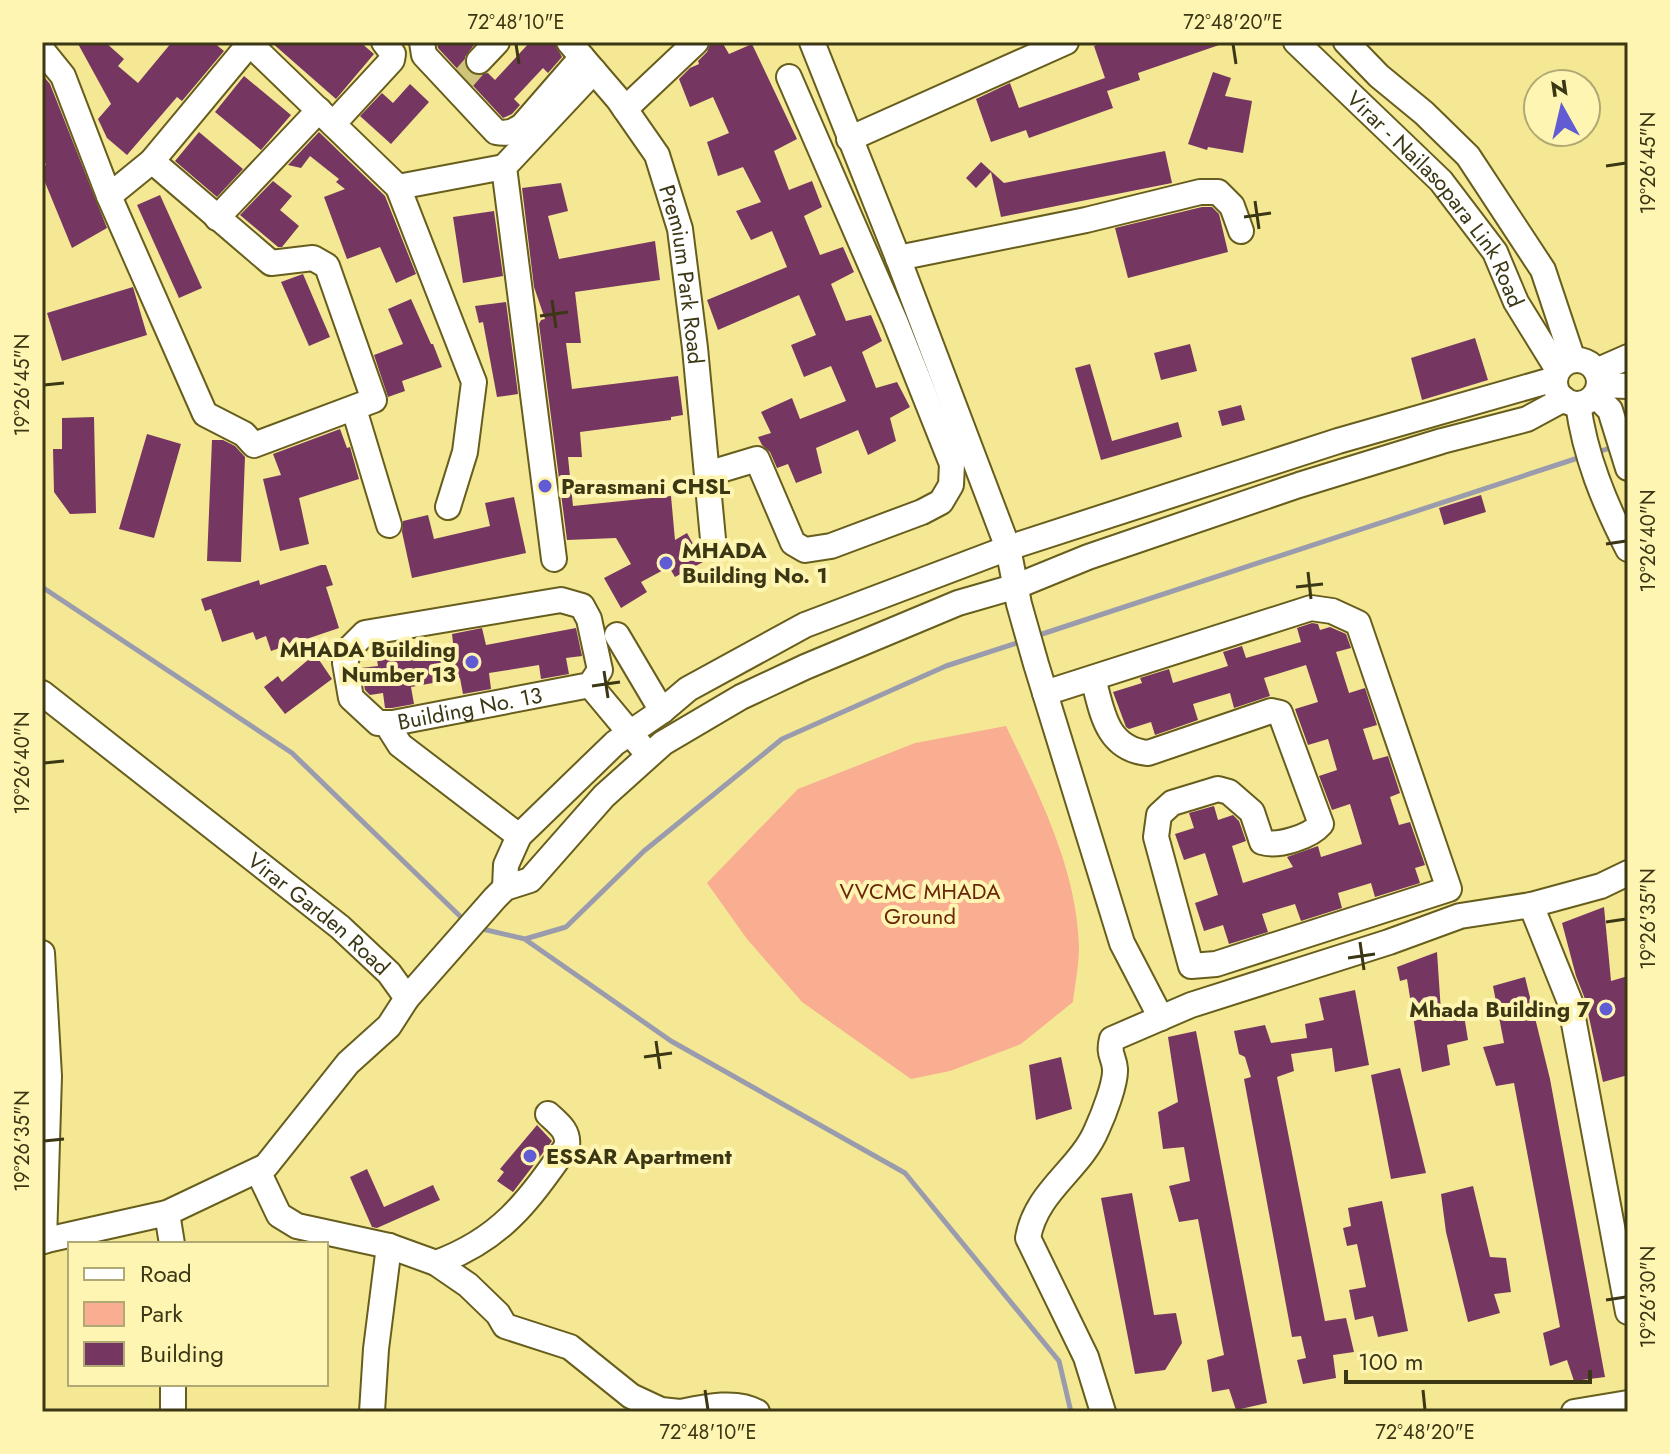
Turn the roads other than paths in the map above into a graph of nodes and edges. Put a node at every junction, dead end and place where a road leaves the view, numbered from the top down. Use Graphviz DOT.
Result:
graph roads {
  1 [pos="384,42"];
  2 [pos="422,42"];
  3 [pos="497,42"];
  4 [pos="696,42"];
  5 [pos="812,42"];
  6 [pos="1066,42"];
  7 [pos="1296,42"];
  8 [pos="1346,42"];
  9 [pos="250,43"];
  10 [pos="42,50"];
  11 [pos="577,55"];
  12 [pos="479,61"];
  13 [pos="397,68"];
  14 [pos="789,77"];
  15 [pos="625,109"];
  16 [pos="331,121"];
  17 [pos="849,139"];
  18 [pos="152,161"];
  19 [pos="504,167"];
  20 [pos="398,187"];
  21 [pos="109,196"];
  22 [pos="217,218"];
  23 [pos="1241,231"];
  24 [pos="898,258"];
  25 [pos="1628,357"];
  26 [pos="1628,386"];
  27 [pos="1581,390"];
  28 [pos="354,409"];
  29 [pos="1628,468"];
  30 [pos="707,474"];
  31 [pos="448,507"];
  32 [pos="1619,512"];
  33 [pos="389,525"];
  34 [pos="713,539"];
  35 [pos="1008,548"];
  36 [pos="1628,549"];
  37 [pos="554,559"];
  38 [pos="1018,595"];
  39 [pos="617,635"];
  40 [pos="1093,678"];
  41 [pos="590,685"];
  42 [pos="42,693"];
  43 [pos="1045,693"];
  44 [pos="662,711"];
  45 [pos="386,723"];
  46 [pos="630,733"];
  47 [pos="648,757"];
  48 [pos="519,836"];
  49 [pos="1628,873"];
  50 [pos="1449,889"];
  51 [pos="500,893"];
  52 [pos="1531,905"];
  53 [pos="1460,916"];
  54 [pos="42,953"];
  55 [pos="1191,966"];
  56 [pos="43,989"];
  57 [pos="407,998"];
  58 [pos="1196,1003"];
  59 [pos="1161,1018"];
  60 [pos="548,1114"];
  61 [pos="258,1171"];
  62 [pos="44,1200"];
  63 [pos="167,1213"];
  64 [pos="43,1241"];
  65 [pos="172,1242"];
  66 [pos="389,1246"];
  67 [pos="436,1263"];
  68 [pos="1628,1312"];
  69 [pos="173,1386"];
  70 [pos="1628,1403"];
  71 [pos="173,1412"];
  72 [pos="372,1412"];
  73 [pos="681,1412"];
  74 [pos="757,1412"];
  75 [pos="1103,1412"];
  76 [pos="1574,1412"];
  1 -- 16 [label="street"];
  2 -- 11 [label="street"];
  3 -- 12 [label="street"];
  4 -- 15 [label="street"];
  5 -- 17 [label="street"];
  6 -- 17 [label="street"];
  7 -- 27 [label="street, Virar - Nailasopara Link Road"];
  8 -- 27 [label="street, Virar - Nailasopara Link Road"];
  9 -- 16 [label="street"];
  9 -- 18 [label="street"];
  10 -- 21 [label="street"];
  11 -- 15 [label="street, Premium Park Road"];
  11 -- 19 [label="street"];
  13 -- 16 [label="street"];
  14 -- 30 [label="street"];
  15 -- 30 [label="street, Premium Park Road"];
  16 -- 20 [label="street"];
  16 -- 22 [label="street"];
  17 -- 24 [label="street"];
  18 -- 21 [label="street"];
  18 -- 22 [label="street"];
  19 -- 20 [label="street"];
  19 -- 37 [label="street"];
  20 -- 31 [label="street"];
  21 -- 28 [label="street"];
  22 -- 28 [label="street"];
  23 -- 24 [label="street"];
  24 -- 35 [label="street"];
  25 -- 27 [label="street"];
  26 -- 27 [label="street"];
  27 -- 29 [label="street, Virar - Nailasopara Link Road"];
  27 -- 32 [label="street, Virar - Nailasopara Link Road"];
  27 -- 35 [label="street"];
  27 -- 38 [label="street"];
  28 -- 33 [label="street"];
  30 -- 34 [label="street, Premium Park Road"];
  32 -- 36 [label="street, Virar - Nailasopara Link Road"];
  35 -- 38 [label="street"];
  35 -- 44 [label="street"];
  38 -- 43 [label="street"];
  38 -- 47 [label="street"];
  39 -- 44 [label="street"];
  40 -- 43 [label="street"];
  40 -- 50 [label="street"];
  40 -- 55 [label="street"];
  41 -- 45 [label="street, Building No. 13"];
  41 -- 45 [label="street, Building No. 13"];
  41 -- 46 [label="street"];
  42 -- 57 [label="street, Virar Garden Road"];
  43 -- 59 [label="street"];
  44 -- 46 [label="street"];
  45 -- 48 [label="street"];
  46 -- 47 [label="street"];
  46 -- 48 [label="street"];
  47 -- 51 [label="street"];
  48 -- 51 [label="street"];
  49 -- 52 [label="street"];
  50 -- 53 [label="street"];
  50 -- 55 [label="street"];
  51 -- 57 [label="street"];
  52 -- 53 [label="street"];
  52 -- 68 [label="street"];
  53 -- 58 [label="street"];
  54 -- 56 [label="street"];
  55 -- 58 [label="street"];
  56 -- 62 [label="street"];
  57 -- 61 [label="street"];
  58 -- 59 [label="street"];
  59 -- 75 [label="street"];
  60 -- 67 [label="street"];
  61 -- 63 [label="street"];
  61 -- 66 [label="street"];
  62 -- 64 [label="street"];
  63 -- 64 [label="street"];
  63 -- 65 [label="street"];
  66 -- 67 [label="street"];
  66 -- 72 [label="street"];
  67 -- 73 [label="street"];
  69 -- 71 [label="street"];
  70 -- 76 [label="street"];
  73 -- 74 [label="street"];
}
